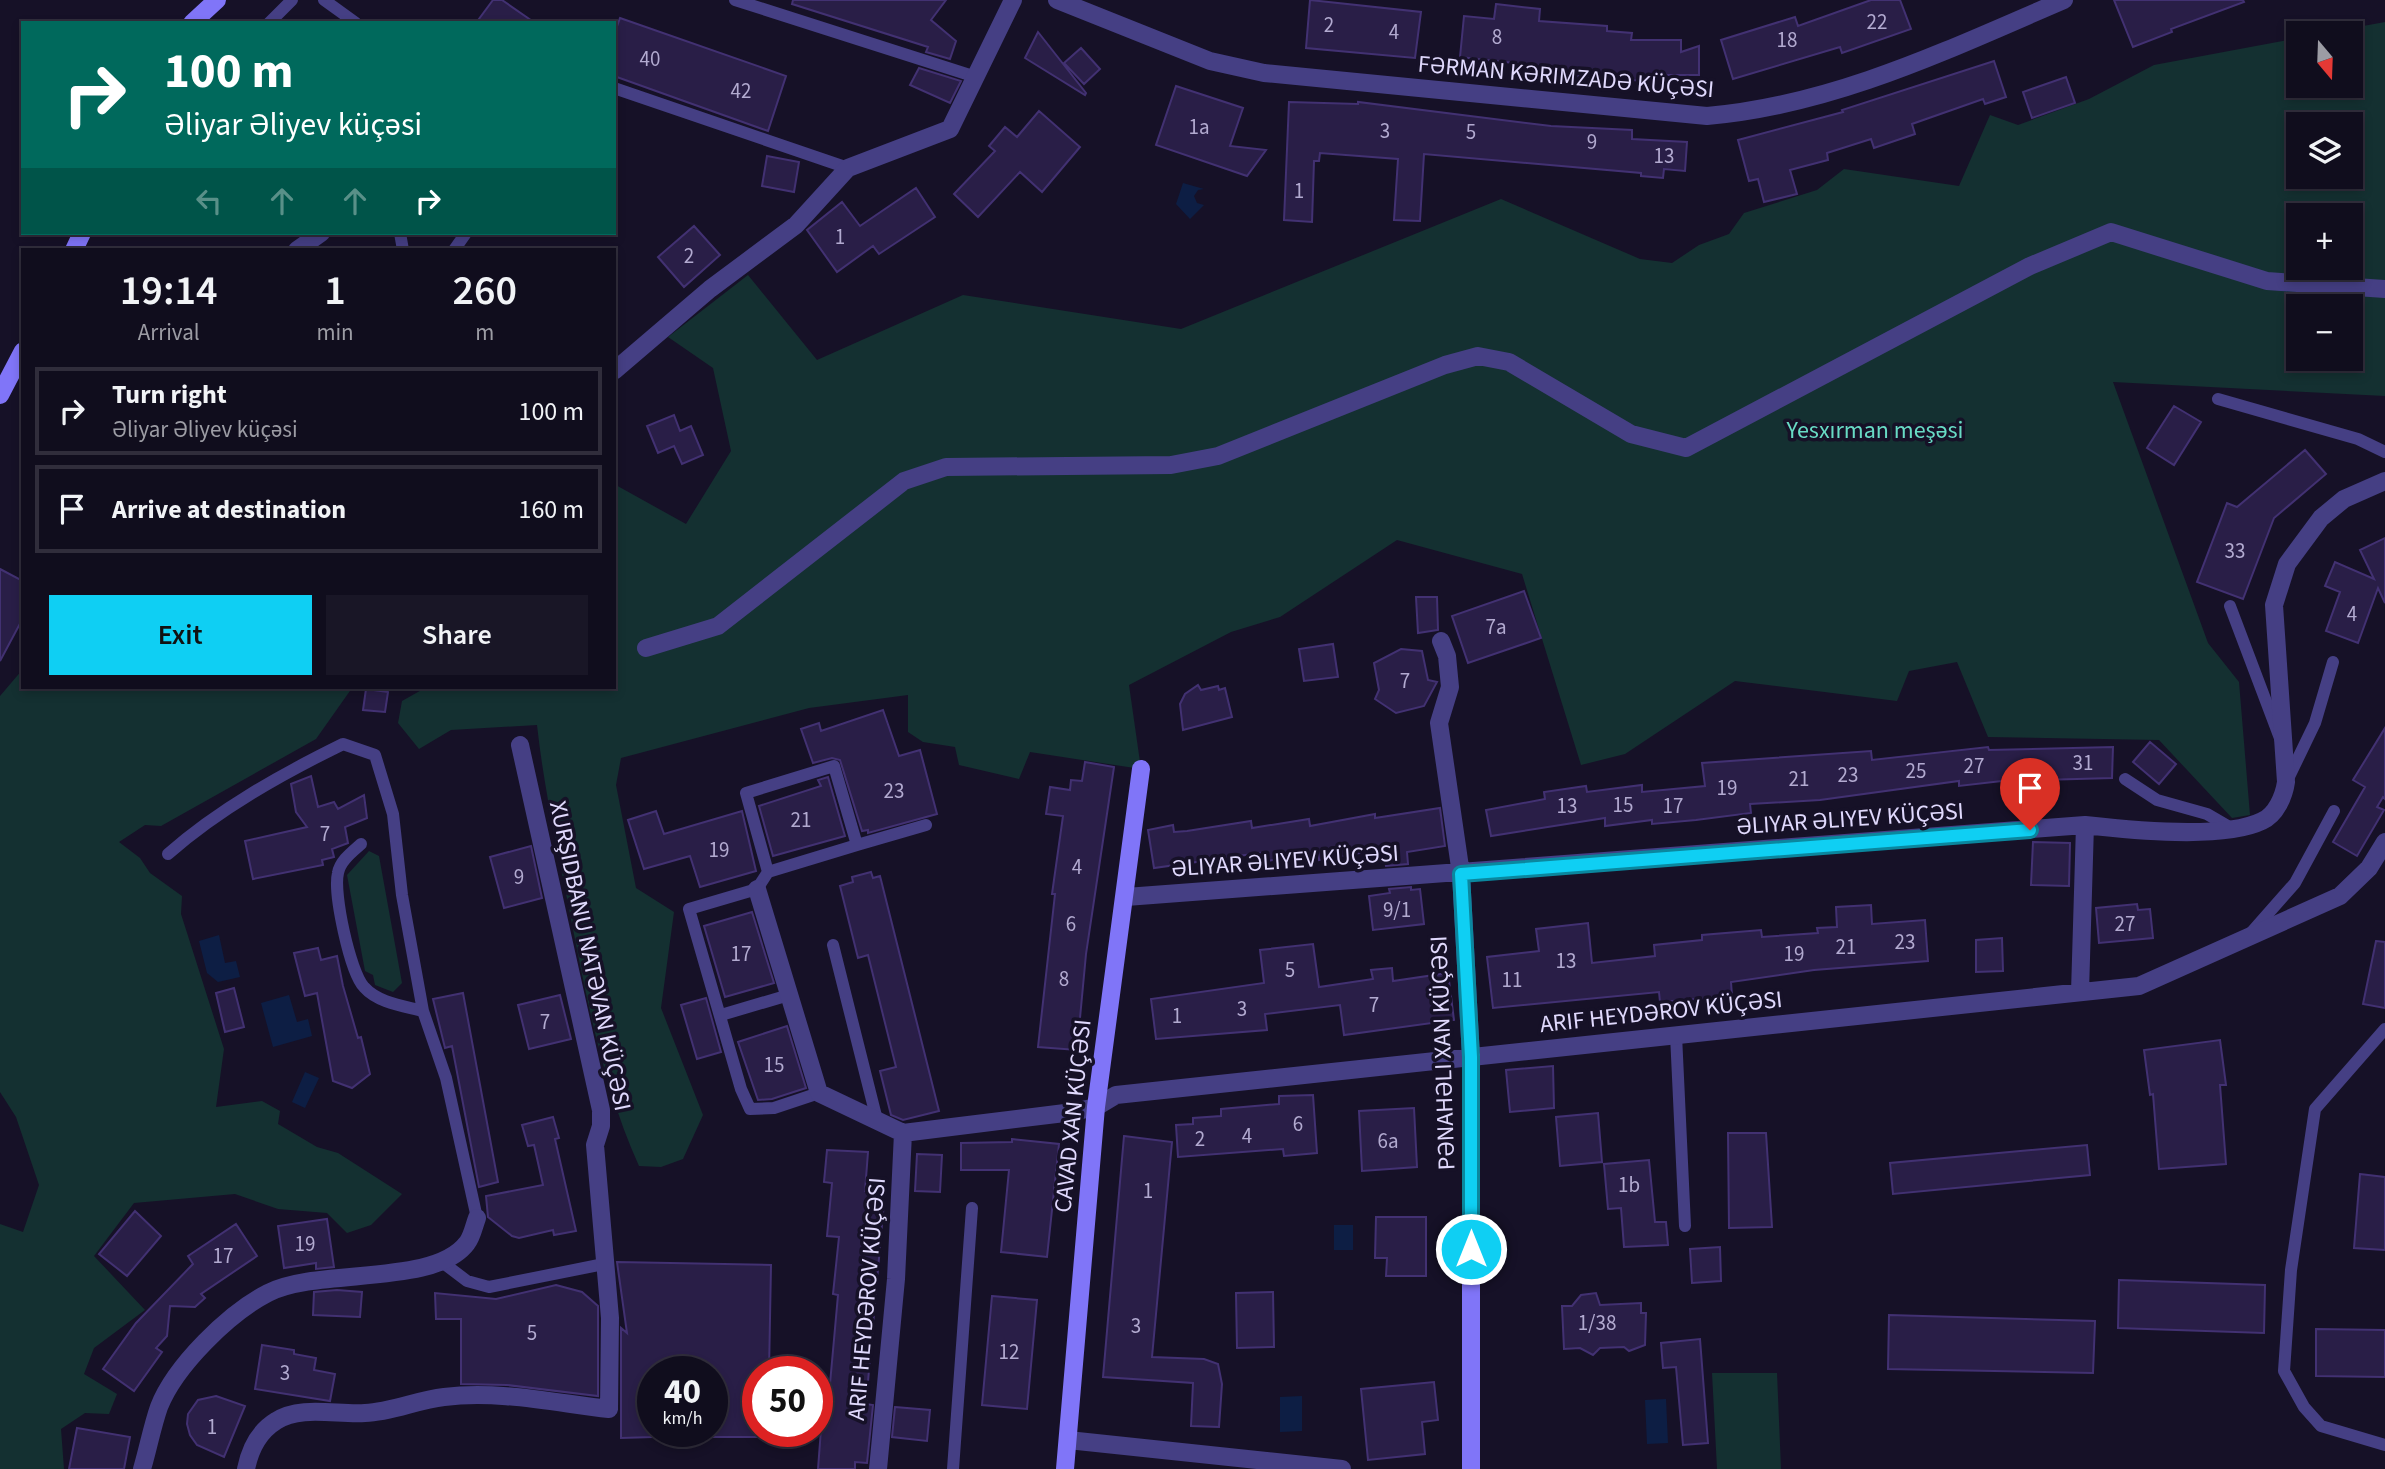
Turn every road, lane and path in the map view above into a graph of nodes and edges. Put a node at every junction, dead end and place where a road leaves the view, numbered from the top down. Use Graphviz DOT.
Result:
graph roads {
  1 [pos="217,0"];
  2 [pos="292,0"];
  3 [pos="324,0"];
  4 [pos="735,0"];
  5 [pos="1013,0"];
  6 [pos="1057,0"];
  7 [pos="2064,0"];
  8 [pos="194,21"];
  9 [pos="271,21"];
  10 [pos="353,21"];
  11 [pos="976,77"];
  12 [pos="616,89"];
  13 [pos="848,168"];
  14 [pos="318,235"];
  15 [pos="300,248"];
  16 [pos="2385,289"];
  17 [pos="21,355"];
  18 [pos="616,369"];
  19 [pos="0,395"];
  20 [pos="2218,399"];
  21 [pos="2385,452"];
  22 [pos="2385,481"];
  23 [pos="2230,606"];
  24 [pos="1441,641"];
  25 [pos="646,648"];
  26 [pos="2333,662"];
  27 [pos="520,746"];
  28 [pos="2286,750"];
  29 [pos="1141,769"];
  30 [pos="2125,779"];
  31 [pos="2286,782"];
  32 [pos="2334,811"];
  33 [pos="926,825"];
  34 [pos="2085,825"];
  35 [pos="2231,828"];
  36 [pos="2385,842"];
  37 [pos="361,844"];
  38 [pos="857,845"];
  39 [pos="168,854"];
  40 [pos="768,872"];
  41 [pos="1461,874"];
  42 [pos="757,889"];
  43 [pos="1126,897"];
  44 [pos="2248,937"];
  45 [pos="833,946"];
  46 [pos="2080,992"];
  47 [pos="789,995"];
  48 [pos="423,1011"];
  49 [pos="721,1015"];
  50 [pos="2385,1030"];
  51 [pos="1676,1035"];
  52 [pos="1471,1057"];
  53 [pos="819,1093"];
  54 [pos="1096,1107"];
  55 [pos="877,1120"];
  56 [pos="903,1133"];
  57 [pos="972,1208"];
  58 [pos="477,1219"];
  59 [pos="1685,1226"];
  60 [pos="442,1262"];
  61 [pos="604,1264"];
  62 [pos="1068,1440"];
  63 [pos="2385,1445"];
  64 [pos="142,1469"];
  65 [pos="246,1469"];
  66 [pos="878,1469"];
  67 [pos="953,1469"];
  68 [pos="1065,1469"];
  69 [pos="1342,1469"];
  70 [pos="1471,1469"];
  1 -- 8 [label="street"];
  2 -- 9 [label="lane"];
  3 -- 10 [label="lane"];
  4 -- 11 [label="lane"];
  5 -- 11 [label="street"];
  6 -- 7 [label="street, FƏRMAN KƏRIMZADƏ KÜÇƏSI"];
  11 -- 13 [label="street"];
  12 -- 13 [label="lane"];
  13 -- 18 [label="street"];
  14 -- 15 [label="street"];
  16 -- 25 [label="street"];
  17 -- 19 [label="street"];
  20 -- 21 [label="lane"];
  22 -- 28 [label="street, ƏLIYAR ƏLIYEV KÜÇƏSI"];
  23 -- 28 [label="lane"];
  24 -- 41 [label="street, PƏNAHƏLI XAN KÜÇƏSI"];
  26 -- 31 [label="lane"];
  27 -- 61 [label="street, XURŞIDBANU NATƏVAN KÜÇƏSI"];
  28 -- 31 [label="street, ƏLIYAR ƏLIYEV KÜÇƏSI"];
  29 -- 43 [label="street, CAVAD XAN KÜÇƏSI"];
  30 -- 35 [label="lane"];
  31 -- 35 [label="street, ƏLIYAR ƏLIYEV KÜÇƏSI"];
  32 -- 44 [label="lane"];
  33 -- 38 [label="lane"];
  34 -- 35 [label="street, ƏLIYAR ƏLIYEV KÜÇƏSI"];
  34 -- 41 [label="street, ƏLIYAR ƏLIYEV KÜÇƏSI"];
  34 -- 46 [label="street"];
  36 -- 44 [label="street, ARIF HEYDƏROV KÜÇƏSI"];
  37 -- 48 [label="lane"];
  38 -- 40 [label="lane"];
  38 -- 40 [label="lane"];
  39 -- 48 [label="lane"];
  40 -- 42 [label="lane"];
  41 -- 43 [label="street, ƏLIYAR ƏLIYEV KÜÇƏSI"];
  41 -- 52 [label="street, PƏNAHƏLI XAN KÜÇƏSI"];
  42 -- 47 [label="street"];
  42 -- 49 [label="lane"];
  43 -- 54 [label="street, CAVAD XAN KÜÇƏSI"];
  44 -- 46 [label="street, ARIF HEYDƏROV KÜÇƏSI"];
  45 -- 55 [label="lane"];
  46 -- 51 [label="street, ARIF HEYDƏROV KÜÇƏSI"];
  47 -- 49 [label="lane"];
  47 -- 53 [label="street"];
  48 -- 58 [label="lane"];
  49 -- 53 [label="lane"];
  50 -- 63 [label="lane"];
  51 -- 52 [label="street, ARIF HEYDƏROV KÜÇƏSI"];
  51 -- 59 [label="lane"];
  52 -- 54 [label="street, ARIF HEYDƏROV KÜÇƏSI"];
  52 -- 70 [label="street, PƏNAHƏLI XAN KÜÇƏSI"];
  53 -- 55 [label="street"];
  54 -- 56 [label="street, ARIF HEYDƏROV KÜÇƏSI"];
  54 -- 62 [label="street, CAVAD XAN KÜÇƏSI"];
  55 -- 56 [label="street"];
  56 -- 66 [label="street, ARIF HEYDƏROV KÜÇƏSI"];
  57 -- 67 [label="lane"];
  58 -- 60 [label="street"];
  60 -- 61 [label="lane"];
  60 -- 64 [label="street"];
  61 -- 65 [label="street, XURŞIDBANU NATƏVAN KÜÇƏSI"];
  62 -- 68 [label="street, CAVAD XAN KÜÇƏSI"];
  62 -- 69 [label="street"];
}
